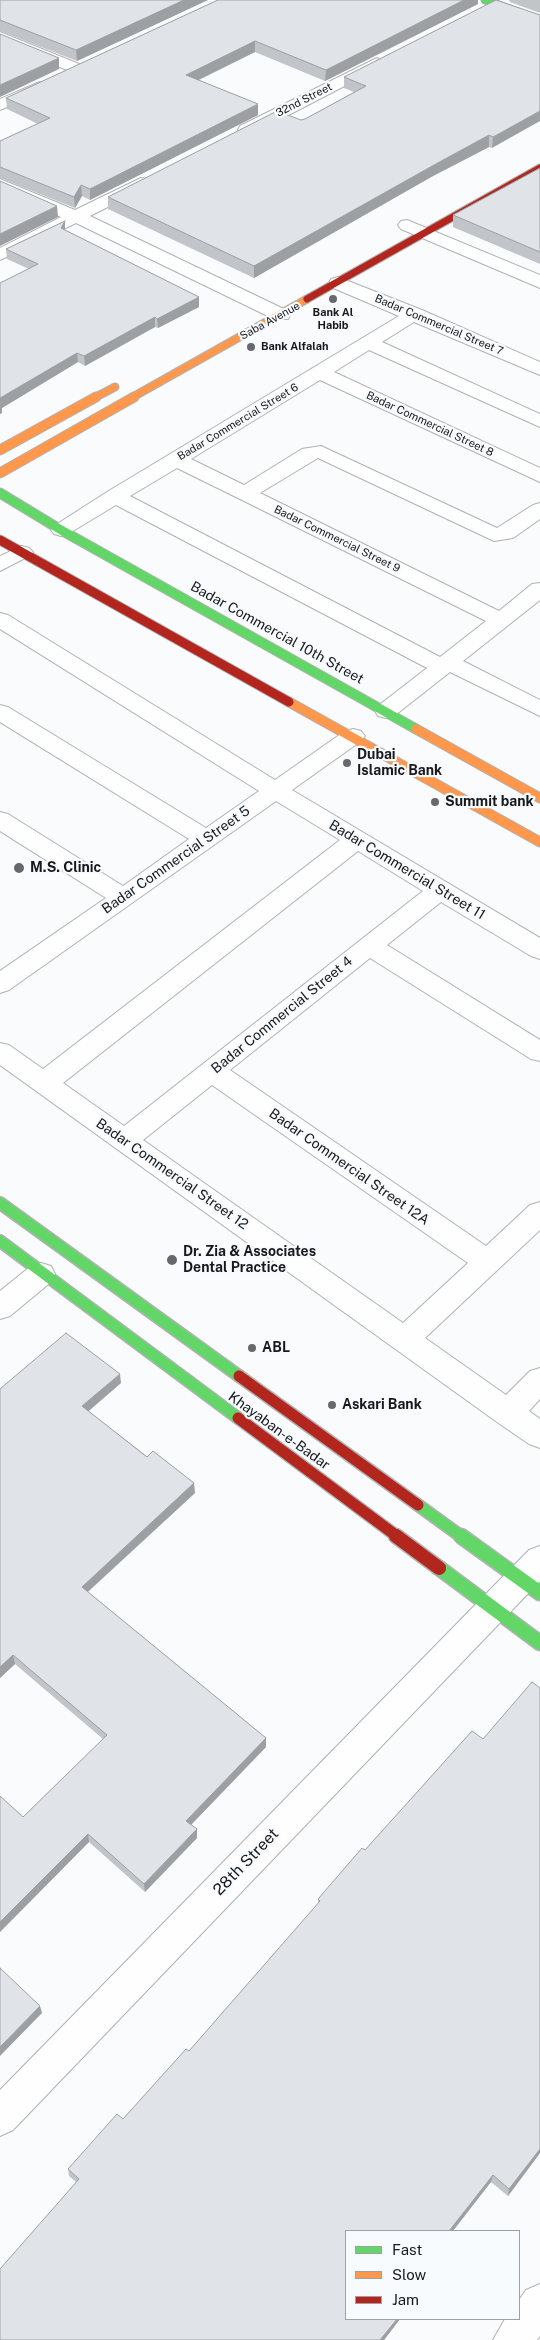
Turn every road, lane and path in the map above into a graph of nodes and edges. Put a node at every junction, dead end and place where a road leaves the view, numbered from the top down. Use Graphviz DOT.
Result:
graph roads {
  1 [pos="518,0"];
  2 [pos="489,4"];
  3 [pos="540,8"];
  4 [pos="540,20"];
  5 [pos="0,37"];
  6 [pos="390,57"];
  7 [pos="95,61"];
  8 [pos="78,69"];
  9 [pos="0,105"];
  10 [pos="232,136"];
  11 [pos="540,168"];
  12 [pos="153,176"];
  13 [pos="0,184"];
  14 [pos="75,216"];
  15 [pos="424,225"];
  16 [pos="402,228"];
  17 [pos="0,256"];
  18 [pos="338,282"];
  19 [pos="540,282"];
  20 [pos="266,303"];
  21 [pos="415,314"];
  22 [pos="244,315"];
  23 [pos="281,315"];
  24 [pos="369,343"];
  25 [pos="540,369"];
  26 [pos="321,373"];
  27 [pos="122,383"];
  28 [pos="540,421"];
  29 [pos="0,450"];
  30 [pos="176,459"];
  31 [pos="0,473"];
  32 [pos="540,476"];
  33 [pos="0,493"];
  34 [pos="245,494"];
  35 [pos="114,496"];
  36 [pos="540,509"];
  37 [pos="61,530"];
  38 [pos="0,540"];
  39 [pos="22,552"];
  40 [pos="0,565"];
  41 [pos="540,589"];
  42 [pos="499,619"];
  43 [pos="0,620"];
  44 [pos="445,664"];
  45 [pos="539,707"];
  46 [pos="386,711"];
  47 [pos="0,712"];
  48 [pos="353,736"];
  49 [pos="275,790"];
  50 [pos="540,798"];
  51 [pos="0,820"];
  52 [pos="206,839"];
  53 [pos="357,839"];
  54 [pos="540,842"];
  55 [pos="440,890"];
  56 [pos="123,897"];
  57 [pos="369,946"];
  58 [pos="540,950"];
  59 [pos="0,956"];
  60 [pos="21,970"];
  61 [pos="0,984"];
  62 [pos="0,1052"];
  63 [pos="540,1052"];
  64 [pos="212,1072"];
  65 [pos="44,1083"];
  66 [pos="124,1140"];
  67 [pos="0,1203"];
  68 [pos="540,1213"];
  69 [pos="0,1241"];
  70 [pos="486,1262"];
  71 [pos="41,1274"];
  72 [pos="0,1308"];
  73 [pos="405,1339"];
  74 [pos="540,1380"];
  75 [pos="508,1413"];
  76 [pos="540,1435"];
  77 [pos="534,1577"];
  78 [pos="492,1607"];
  79 [pos="540,1643"];
  80 [pos="0,2117"];
  81 [pos="540,2304"];
  82 [pos="513,2340"];
  1 -- 3 [label="main road"];
  2 -- 4 [label="main road"];
  5 -- 8 [label="street"];
  6 -- 10 [label="street, 32nd Street"];
  7 -- 8 [label="street"];
  8 -- 9 [label="street"];
  11 -- 15 [label="main road, Saba Avenue"];
  12 -- 14 [label="street"];
  13 -- 14 [label="street"];
  14 -- 17 [label="street"];
  14 -- 20 [label="street"];
  15 -- 16 [label="street"];
  15 -- 18 [label="main road, Saba Avenue"];
  15 -- 19 [label="street"];
  18 -- 21 [label="street, Badar Commercial Street 7"];
  18 -- 23 [label="main road, Saba Avenue"];
  20 -- 22 [label="main road, Saba Avenue"];
  20 -- 23 [label="street"];
  21 -- 24 [label="street, Badar Commercial Street 6"];
  21 -- 25 [label="street, Badar Commercial Street 7"];
  23 -- 31 [label="main road, Saba Avenue"];
  24 -- 26 [label="street, Badar Commercial Street 6"];
  24 -- 28 [label="street"];
  26 -- 30 [label="street, Badar Commercial Street 6"];
  26 -- 32 [label="street, Badar Commercial Street 8"];
  27 -- 29 [label="main road"];
  30 -- 34 [label="street, Badar Commercial Street 9"];
  30 -- 35 [label="street, Badar Commercial Street 6"];
  33 -- 37 [label="main road, Badar Commercial 10th Street"];
  34 -- 36 [label="street"];
  34 -- 42 [label="street, Badar Commercial Street 9"];
  35 -- 37 [label="street, Badar Commercial Street 6"];
  35 -- 44 [label="street"];
  37 -- 46 [label="main road, Badar Commercial 10th Street"];
  38 -- 39 [label="main road"];
  39 -- 40 [label="street"];
  39 -- 48 [label="main road"];
  41 -- 42 [label="street"];
  42 -- 44 [label="street"];
  43 -- 49 [label="street, Badar Commercial Street 11"];
  44 -- 45 [label="street"];
  44 -- 46 [label="street"];
  46 -- 50 [label="main road, Badar Commercial 10th Street"];
  47 -- 52 [label="street"];
  48 -- 49 [label="street, Badar Commercial Street 5"];
  48 -- 54 [label="main road"];
  49 -- 52 [label="street, Badar Commercial Street 5"];
  49 -- 53 [label="street, Badar Commercial Street 11"];
  51 -- 56 [label="street"];
  52 -- 56 [label="street, Badar Commercial Street 5"];
  53 -- 55 [label="street, Badar Commercial Street 11"];
  53 -- 65 [label="street"];
  55 -- 57 [label="street, Badar Commercial Street 4"];
  55 -- 58 [label="street, Badar Commercial Street 11"];
  56 -- 60 [label="street, Badar Commercial Street 5"];
  57 -- 63 [label="street"];
  57 -- 64 [label="street, Badar Commercial Street 4"];
  59 -- 60 [label="street"];
  60 -- 61 [label="street, Badar Commercial Street 5"];
  62 -- 65 [label="street, Badar Commercial Street 12"];
  64 -- 66 [label="street, Badar Commercial Street 4"];
  64 -- 70 [label="street, Badar Commercial Street 12A"];
  65 -- 66 [label="street, Badar Commercial Street 12"];
  66 -- 73 [label="street, Badar Commercial Street 12"];
  67 -- 77 [label="main road, Khayaban-e-Badar"];
  68 -- 70 [label="street"];
  69 -- 71 [label="main road, Khayaban-e-Badar"];
  70 -- 73 [label="street"];
  71 -- 72 [label="street"];
  71 -- 78 [label="main road, Khayaban-e-Badar"];
  73 -- 75 [label="street, Badar Commercial Street 12"];
  74 -- 75 [label="street"];
  75 -- 76 [label="street, Badar Commercial Street 12"];
  77 -- 78 [label="street, 28th Street"];
  78 -- 79 [label="main road, Khayaban-e-Badar"];
  78 -- 80 [label="street, 28th Street"];
  81 -- 82 [label="street"];
}
